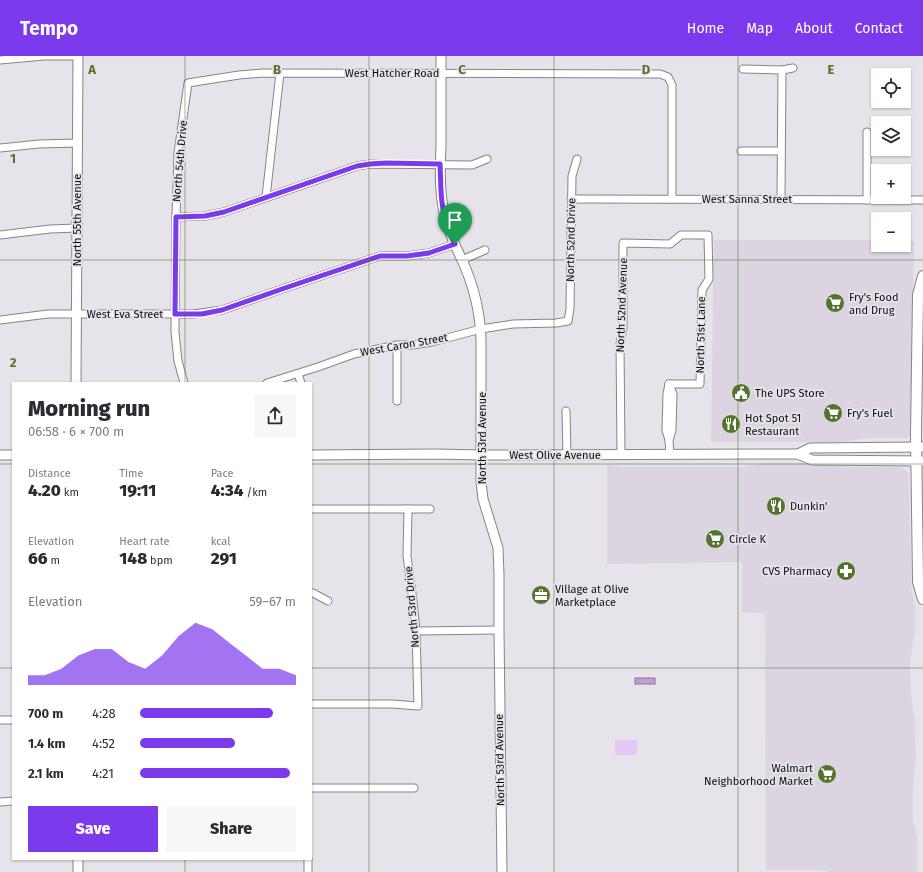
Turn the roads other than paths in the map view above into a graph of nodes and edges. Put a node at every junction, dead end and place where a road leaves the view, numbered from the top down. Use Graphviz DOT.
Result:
graph roads {
  1 [pos="78,56"];
  2 [pos="442,56"];
  3 [pos="0,60"];
  4 [pos="793,68"];
  5 [pos="743,69"];
  6 [pos="782,70"];
  7 [pos="280,73"];
  8 [pos="441,73"];
  9 [pos="188,83"];
  10 [pos="867,132"];
  11 [pos="78,143"];
  12 [pos="0,148"];
  13 [pos="741,150"];
  14 [pos="781,150"];
  15 [pos="487,159"];
  16 [pos="577,159"];
  17 [pos="440,164"];
  18 [pos="266,197"];
  19 [pos="571,199"];
  20 [pos="672,199"];
  21 [pos="781,199"];
  22 [pos="867,200"];
  23 [pos="923,200"];
  24 [pos="176,217"];
  25 [pos="77,228"];
  26 [pos="0,235"];
  27 [pos="708,235"];
  28 [pos="455,244"];
  29 [pos="485,250"];
  30 [pos="462,260"];
  31 [pos="923,276"];
  32 [pos="76,314"];
  33 [pos="175,314"];
  34 [pos="0,320"];
  35 [pos="568,321"];
  36 [pos="481,329"];
  37 [pos="397,346"];
  38 [pos="298,374"];
  39 [pos="76,382"];
  40 [pos="184,382"];
  41 [pos="270,382"];
  42 [pos="301,382"];
  43 [pos="397,401"];
  44 [pos="566,411"];
  45 [pos="920,447"];
  46 [pos="621,454"];
  47 [pos="670,454"];
  48 [pos="798,454"];
  49 [pos="0,455"];
  50 [pos="12,455"];
  51 [pos="312,455"];
  52 [pos="481,455"];
  53 [pos="567,455"];
  54 [pos="920,461"];
  55 [pos="408,509"];
  56 [pos="430,509"];
  57 [pos="312,510"];
  58 [pos="312,593"];
  59 [pos="923,599"];
  60 [pos="328,601"];
  61 [pos="499,630"];
  62 [pos="416,631"];
  63 [pos="312,704"];
  64 [pos="0,720"];
  65 [pos="12,720"];
  66 [pos="312,788"];
  67 [pos="414,788"];
  68 [pos="0,802"];
  69 [pos="12,802"];
  70 [pos="78,860"];
  71 [pos="308,860"];
  72 [pos="78,872"];
  73 [pos="308,872"];
  74 [pos="502,872"];
  1 -- 3 [label="street"];
  1 -- 11 [label="street, North 55th Avenue"];
  2 -- 8 [label="street, North 53rd Avenue"];
  4 -- 6 [label="street"];
  5 -- 6 [label="street"];
  6 -- 14 [label="street"];
  7 -- 8 [label="street, West Hatcher Road"];
  7 -- 9 [label="street, West Hatcher Road"];
  7 -- 18 [label="street"];
  8 -- 17 [label="street, North 53rd Avenue"];
  8 -- 20 [label="street, West Hatcher Road"];
  9 -- 24 [label="street, North 54th Drive"];
  10 -- 22 [label="street"];
  11 -- 12 [label="street"];
  11 -- 25 [label="street, North 55th Avenue"];
  13 -- 14 [label="street"];
  14 -- 21 [label="street"];
  15 -- 17 [label="street"];
  16 -- 19 [label="street, North 52nd Drive"];
  17 -- 18 [label="street"];
  17 -- 28 [label="street, North 53rd Avenue"];
  18 -- 24 [label="street"];
  19 -- 20 [label="street, West Sanna Street"];
  19 -- 35 [label="street, North 52nd Drive"];
  20 -- 21 [label="street, West Sanna Street"];
  21 -- 22 [label="street, West Sanna Street"];
  22 -- 23 [label="street, West Sanna Street"];
  24 -- 33 [label="street, North 54th Drive"];
  25 -- 26 [label="street"];
  25 -- 32 [label="street, North 55th Avenue"];
  27 -- 46 [label="street, North 52nd Avenue"];
  27 -- 47 [label="street, North 51st Lane"];
  28 -- 30 [label="street, North 53rd Avenue"];
  28 -- 33 [label="street, West Eva Street"];
  29 -- 30 [label="street"];
  30 -- 36 [label="street, North 53rd Avenue"];
  31 -- 45 [label="main road"];
  32 -- 33 [label="street, West Eva Street"];
  32 -- 34 [label="street, West Eva Street"];
  32 -- 39 [label="street, North 55th Avenue"];
  33 -- 40 [label="street, North 54th Drive"];
  35 -- 36 [label="street, West Caron Street"];
  36 -- 37 [label="street, West Caron Street"];
  36 -- 52 [label="street, North 53rd Avenue"];
  37 -- 38 [label="street, West Caron Street"];
  37 -- 43 [label="street"];
  38 -- 41 [label="street, West Caron Street"];
  38 -- 42 [label="street"];
  44 -- 53 [label="street"];
  45 -- 48 [label="street, West Olive Avenue"];
  45 -- 54 [label="main road"];
  46 -- 47 [label="street, West Olive Avenue"];
  46 -- 53 [label="street, West Olive Avenue"];
  47 -- 48 [label="street, West Olive Avenue"];
  48 -- 54 [label="street, West Olive Avenue"];
  49 -- 50 [label="street"];
  51 -- 52 [label="street, West Olive Avenue"];
  52 -- 53 [label="street, West Olive Avenue"];
  52 -- 61 [label="street, North 53rd Avenue"];
  54 -- 59 [label="main road"];
  55 -- 56 [label="street"];
  55 -- 57 [label="street"];
  55 -- 62 [label="street, North 53rd Drive"];
  58 -- 60 [label="street"];
  61 -- 62 [label="street"];
  61 -- 74 [label="street, North 53rd Avenue"];
  62 -- 63 [label="street, North 53rd Drive"];
  64 -- 65 [label="street"];
  66 -- 67 [label="street"];
  68 -- 69 [label="street"];
  70 -- 72 [label="street"];
  71 -- 73 [label="street"];
}
